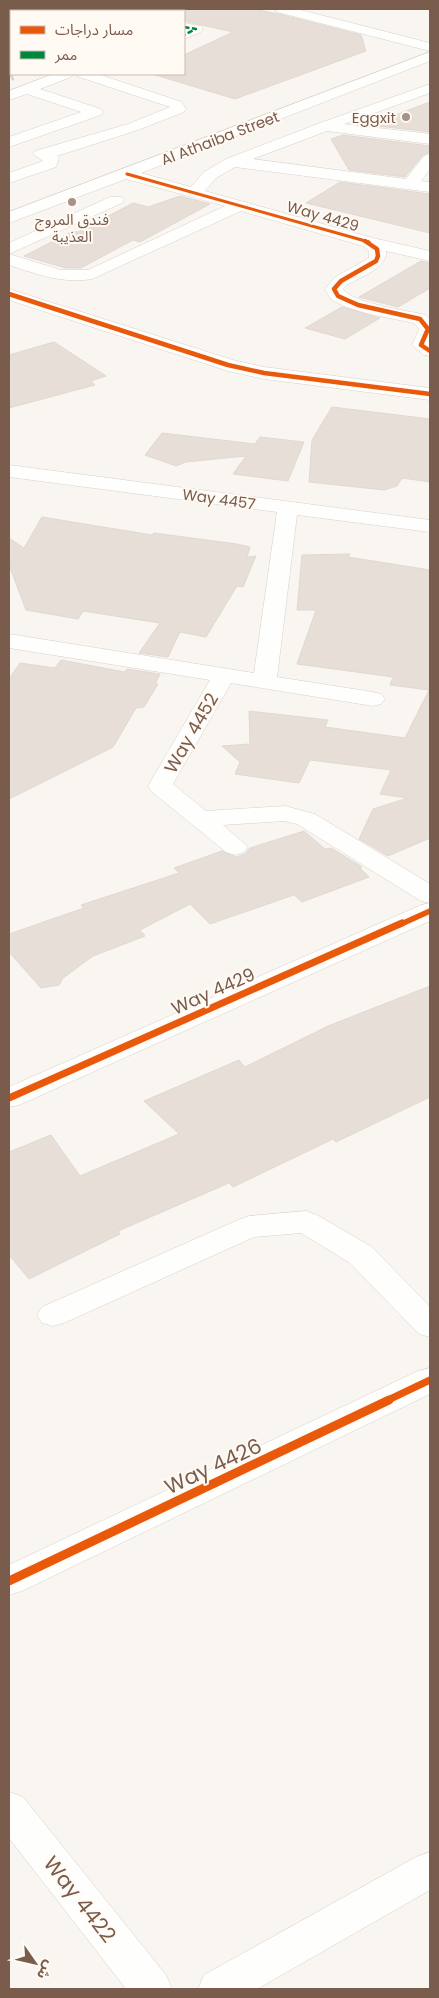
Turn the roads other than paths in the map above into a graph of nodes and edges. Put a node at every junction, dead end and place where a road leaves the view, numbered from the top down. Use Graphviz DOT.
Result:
graph roads {
  1 [pos="282,9"];
  2 [pos="185,27"];
  3 [pos="185,35"];
  4 [pos="430,47"];
  5 [pos="430,56"];
  6 [pos="63,75"];
  7 [pos="87,75"];
  8 [pos="104,81"];
  9 [pos="355,85"];
  10 [pos="26,89"];
  11 [pos="125,89"];
  12 [pos="425,92"];
  13 [pos="50,97"];
  14 [pos="150,97"];
  15 [pos="72,104"];
  16 [pos="15,105"];
  17 [pos="127,106"];
  18 [pos="103,113"];
  19 [pos="45,114"];
  20 [pos="270,118"];
  21 [pos="324,126"];
  22 [pos="133,127"];
  23 [pos="430,139"];
  24 [pos="9,142"];
  25 [pos="43,155"];
  26 [pos="174,156"];
  27 [pos="430,159"];
  28 [pos="232,162"];
  29 [pos="127,174"];
  30 [pos="9,178"];
  31 [pos="410,184"];
  32 [pos="430,187"];
  33 [pos="196,193"];
  34 [pos="116,200"];
  35 [pos="239,206"];
  36 [pos="9,218"];
  37 [pos="369,242"];
  38 [pos="9,250"];
  39 [pos="430,256"];
  40 [pos="9,260"];
  41 [pos="9,294"];
  42 [pos="430,351"];
  43 [pos="430,394"];
  44 [pos="9,471"];
  45 [pos="288,508"];
  46 [pos="430,526"];
  47 [pos="9,641"];
  48 [pos="225,674"];
  49 [pos="265,680"];
  50 [pos="373,698"];
  51 [pos="200,819"];
  52 [pos="235,847"];
  53 [pos="430,895"];
  54 [pos="430,911"];
  55 [pos="9,1098"];
  56 [pos="53,1315"];
  57 [pos="430,1326"];
  58 [pos="430,1380"];
  59 [pos="9,1581"];
  60 [pos="9,1809"];
  61 [pos="430,1870"];
  62 [pos="152,1989"];
  63 [pos="220,1989"];
  1 -- 4 [label="street"];
  2 -- 3 [label="street"];
  5 -- 9 [label="street, Al Athaiba Street"];
  6 -- 10 [label="street"];
  7 -- 8 [label="street"];
  8 -- 11 [label="street"];
  8 -- 13 [label="street"];
  9 -- 12 [label="street"];
  9 -- 20 [label="street, Al Athaiba Street"];
  10 -- 13 [label="street"];
  10 -- 16 [label="street"];
  11 -- 14 [label="street"];
  11 -- 15 [label="street"];
  12 -- 21 [label="street"];
  13 -- 15 [label="street"];
  13 -- 16 [label="street"];
  14 -- 17 [label="street"];
  14 -- 22 [label="street"];
  15 -- 18 [label="street"];
  15 -- 19 [label="street"];
  18 -- 22 [label="street"];
  18 -- 24 [label="street"];
  20 -- 21 [label="street"];
  20 -- 26 [label="street, Al Athaiba Street"];
  21 -- 23 [label="street"];
  21 -- 28 [label="street"];
  22 -- 25 [label="street"];
  24 -- 25 [label="street"];
  25 -- 30 [label="street"];
  26 -- 28 [label="street"];
  26 -- 29 [label="street, Al Athaiba Street"];
  27 -- 31 [label="street"];
  28 -- 31 [label="street"];
  28 -- 33 [label="street"];
  29 -- 33 [label="street, Way 4429"];
  29 -- 36 [label="street, Al Athaiba Street"];
  31 -- 32 [label="street"];
  33 -- 35 [label="street, Way 4429"];
  34 -- 38 [label="street"];
  35 -- 37 [label="street, Way 4429"];
  35 -- 40 [label="street"];
  37 -- 39 [label="street"];
  37 -- 42 [label="street, Way 4429"];
  41 -- 43 [label="street"];
  44 -- 45 [label="street, Way 4457"];
  45 -- 46 [label="street, Way 4457"];
  45 -- 49 [label="street"];
  47 -- 48 [label="street, Way 4452"];
  48 -- 49 [label="street, Way 4452"];
  48 -- 51 [label="street, Way 4452"];
  49 -- 50 [label="street, Way 4452"];
  51 -- 52 [label="street, Way 4452"];
  51 -- 53 [label="street"];
  54 -- 55 [label="street, Way 4429"];
  56 -- 57 [label="street"];
  58 -- 59 [label="street, Way 4426"];
  60 -- 62 [label="street, Way 4422"];
  61 -- 63 [label="street"];
}
